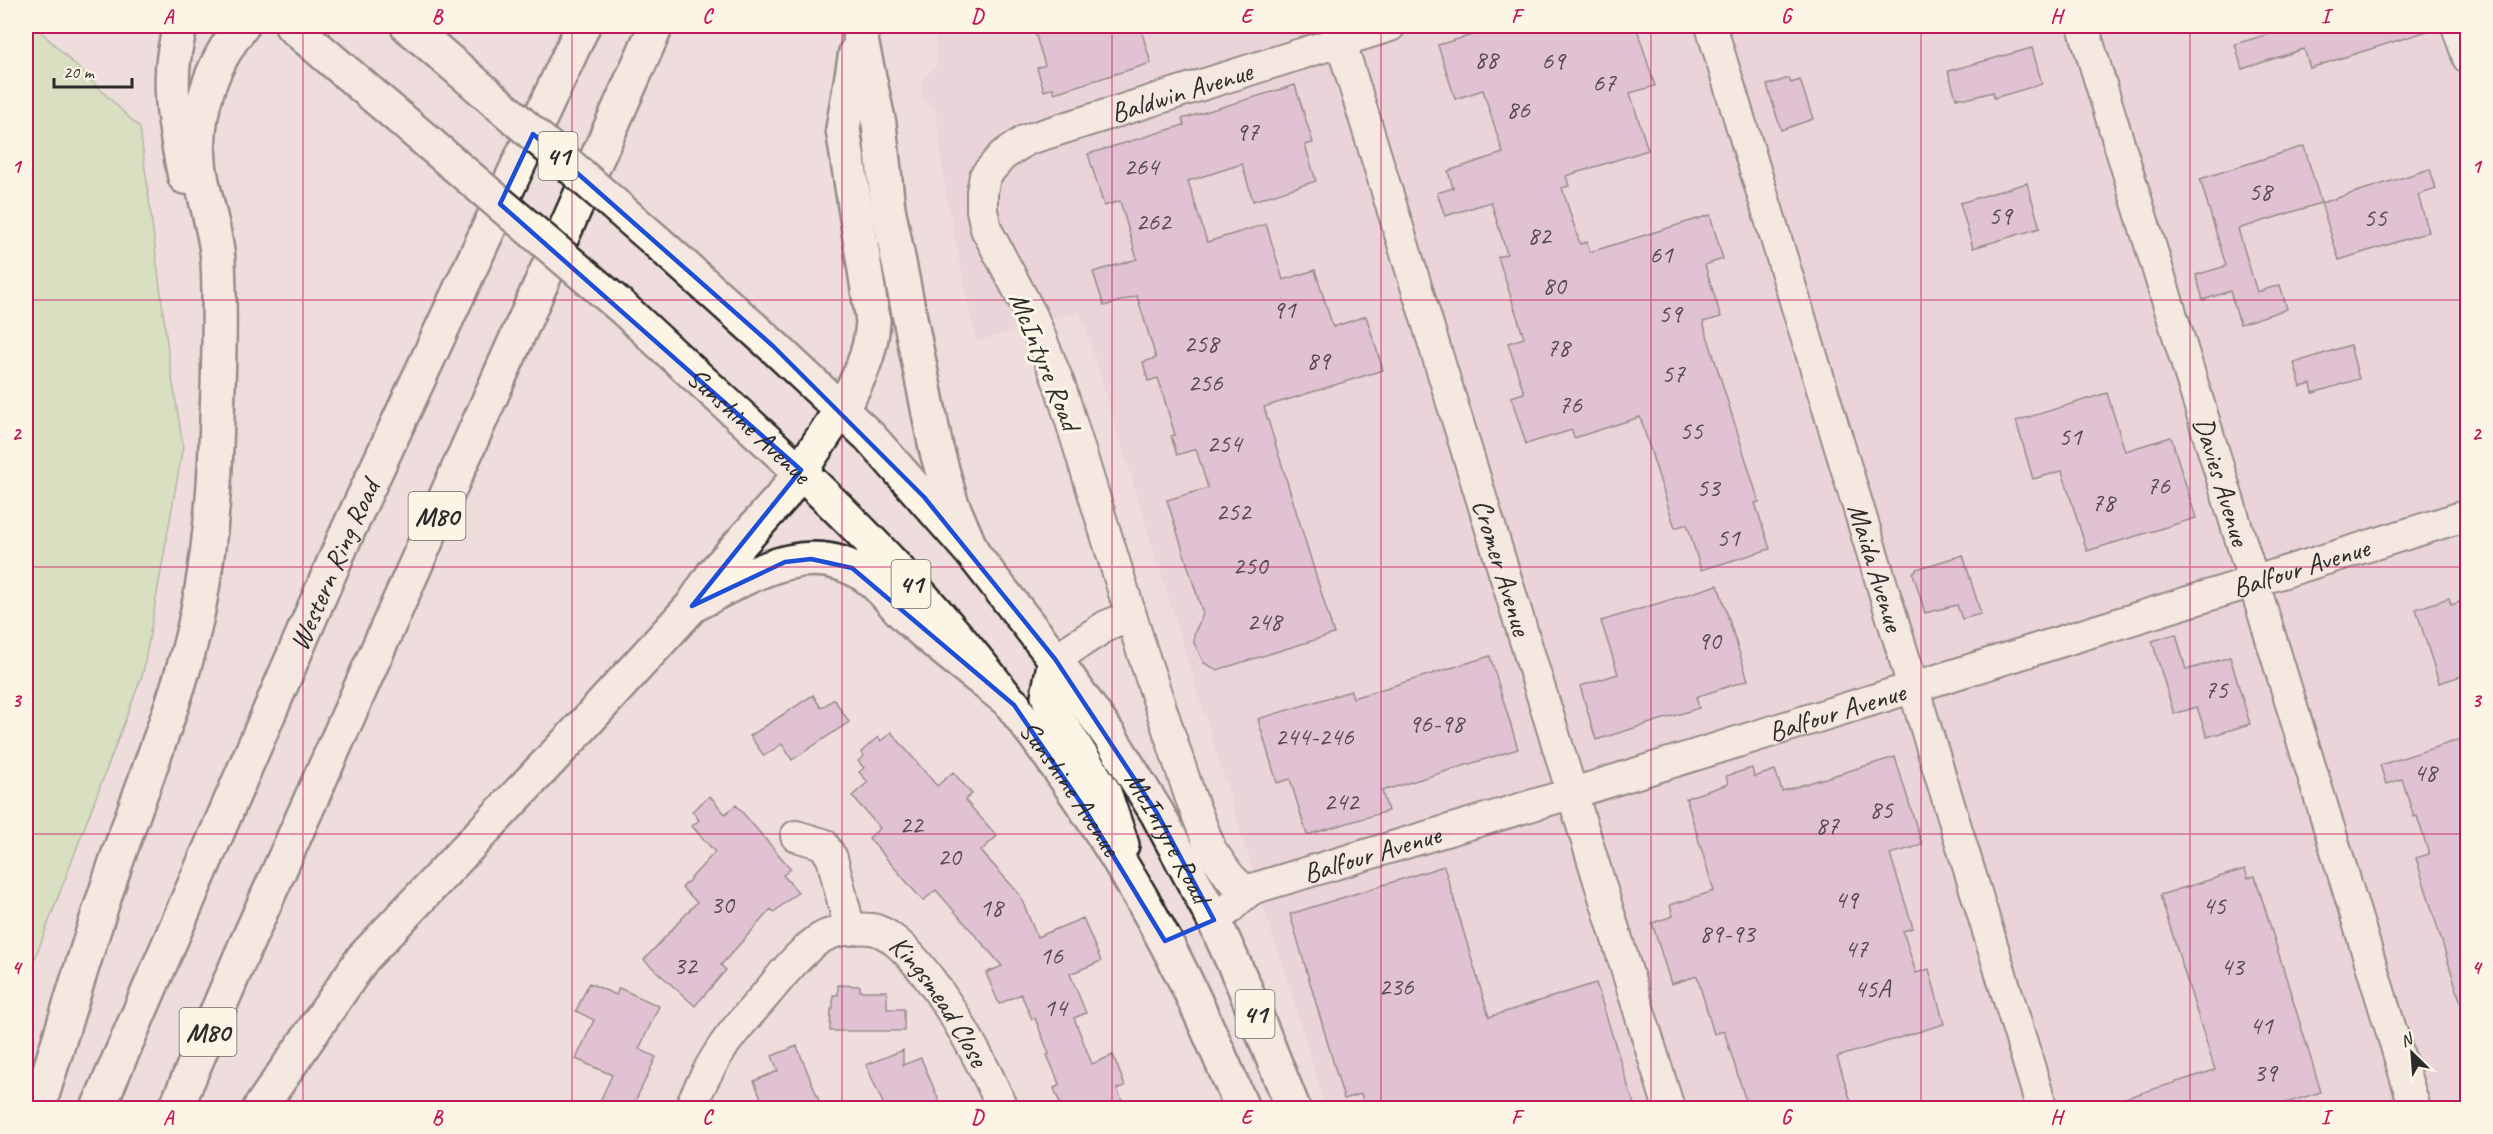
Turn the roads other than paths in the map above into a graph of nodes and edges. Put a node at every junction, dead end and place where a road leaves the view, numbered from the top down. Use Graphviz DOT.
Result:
graph roads {
  1 [pos="181,26"];
  2 [pos="242,26"];
  3 [pos="292,26"];
  4 [pos="408,26"];
  5 [pos="583,26"];
  6 [pos="656,26"];
  7 [pos="1390,26"];
  8 [pos="1711,26"];
  9 [pos="2084,26"];
  10 [pos="2457,26"];
  11 [pos="858,31"];
  12 [pos="1338,33"];
  13 [pos="2468,58"];
  14 [pos="985,176"];
  15 [pos="218,365"];
  16 [pos="841,410"];
  17 [pos="801,470"];
  18 [pos="2468,515"];
  19 [pos="973,554"];
  20 [pos="2255,580"];
  21 [pos="692,606"];
  22 [pos="1131,616"];
  23 [pos="1054,659"];
  24 [pos="1915,687"];
  25 [pos="1014,705"];
  26 [pos="1573,792"];
  27 [pos="796,836"];
  28 [pos="1137,891"];
  29 [pos="1246,892"];
  30 [pos="1214,920"];
  31 [pos="850,930"];
  32 [pos="1165,941"];
  33 [pos="38,1108"];
  34 [pos="98,1108"];
  35 [pos="176,1108"];
  36 [pos="260,1108"];
  37 [pos="690,1108"];
  38 [pos="1002,1108"];
  39 [pos="1242,1108"];
  40 [pos="1293,1108"];
  41 [pos="1669,1108"];
  42 [pos="2042,1108"];
  43 [pos="2415,1108"];
  1 -- 15 [label="main road"];
  2 -- 15 [label="main road"];
  3 -- 17 [label="main road, Sunshine Avenue / 41, bridge"];
  4 -- 16 [label="main road, 41, bridge"];
  5 -- 34 [label="main road, Western Ring Road / M80"];
  6 -- 35 [label="main road, M80"];
  7 -- 12 [label="street, Baldwin Avenue"];
  8 -- 24 [label="street, Maida Avenue"];
  9 -- 20 [label="street, Davies Avenue"];
  10 -- 13 [label="street"];
  11 -- 16 [label="main road"];
  11 -- 19 [label="main road"];
  12 -- 14 [label="street, Baldwin Avenue"];
  12 -- 26 [label="street, Cromer Avenue"];
  14 -- 22 [label="street, McIntyre Road"];
  15 -- 33 [label="main road"];
  16 -- 17 [label="main road"];
  16 -- 19 [label="main road, 41"];
  17 -- 21 [label="main road"];
  17 -- 25 [label="main road, Sunshine Avenue / 41"];
  18 -- 20 [label="street, Balfour Avenue"];
  19 -- 23 [label="main road, 41"];
  20 -- 24 [label="street, Balfour Avenue"];
  20 -- 43 [label="street, Davies Avenue"];
  21 -- 25 [label="main road"];
  21 -- 36 [label="main road"];
  22 -- 23 [label="street"];
  22 -- 29 [label="street, McIntyre Road"];
  23 -- 28 [label="main road"];
  23 -- 30 [label="main road, McIntyre Road / 41"];
  24 -- 26 [label="street, Balfour Avenue"];
  24 -- 42 [label="street, Maida Avenue"];
  25 -- 28 [label="main road, Sunshine Avenue / 41"];
  26 -- 29 [label="street, Balfour Avenue"];
  26 -- 41 [label="street, Cromer Avenue"];
  27 -- 31 [label="street, Kingsmead Close"];
  28 -- 32 [label="main road, McIntyre Road / 41"];
  29 -- 30 [label="street, Balfour Avenue"];
  30 -- 32 [label="main road"];
  30 -- 40 [label="main road, McIntyre Road / 41"];
  31 -- 37 [label="street, Kingsmead Close"];
  31 -- 38 [label="street, Kingsmead Close"];
  32 -- 39 [label="main road, McIntyre Road / 41"];
}
